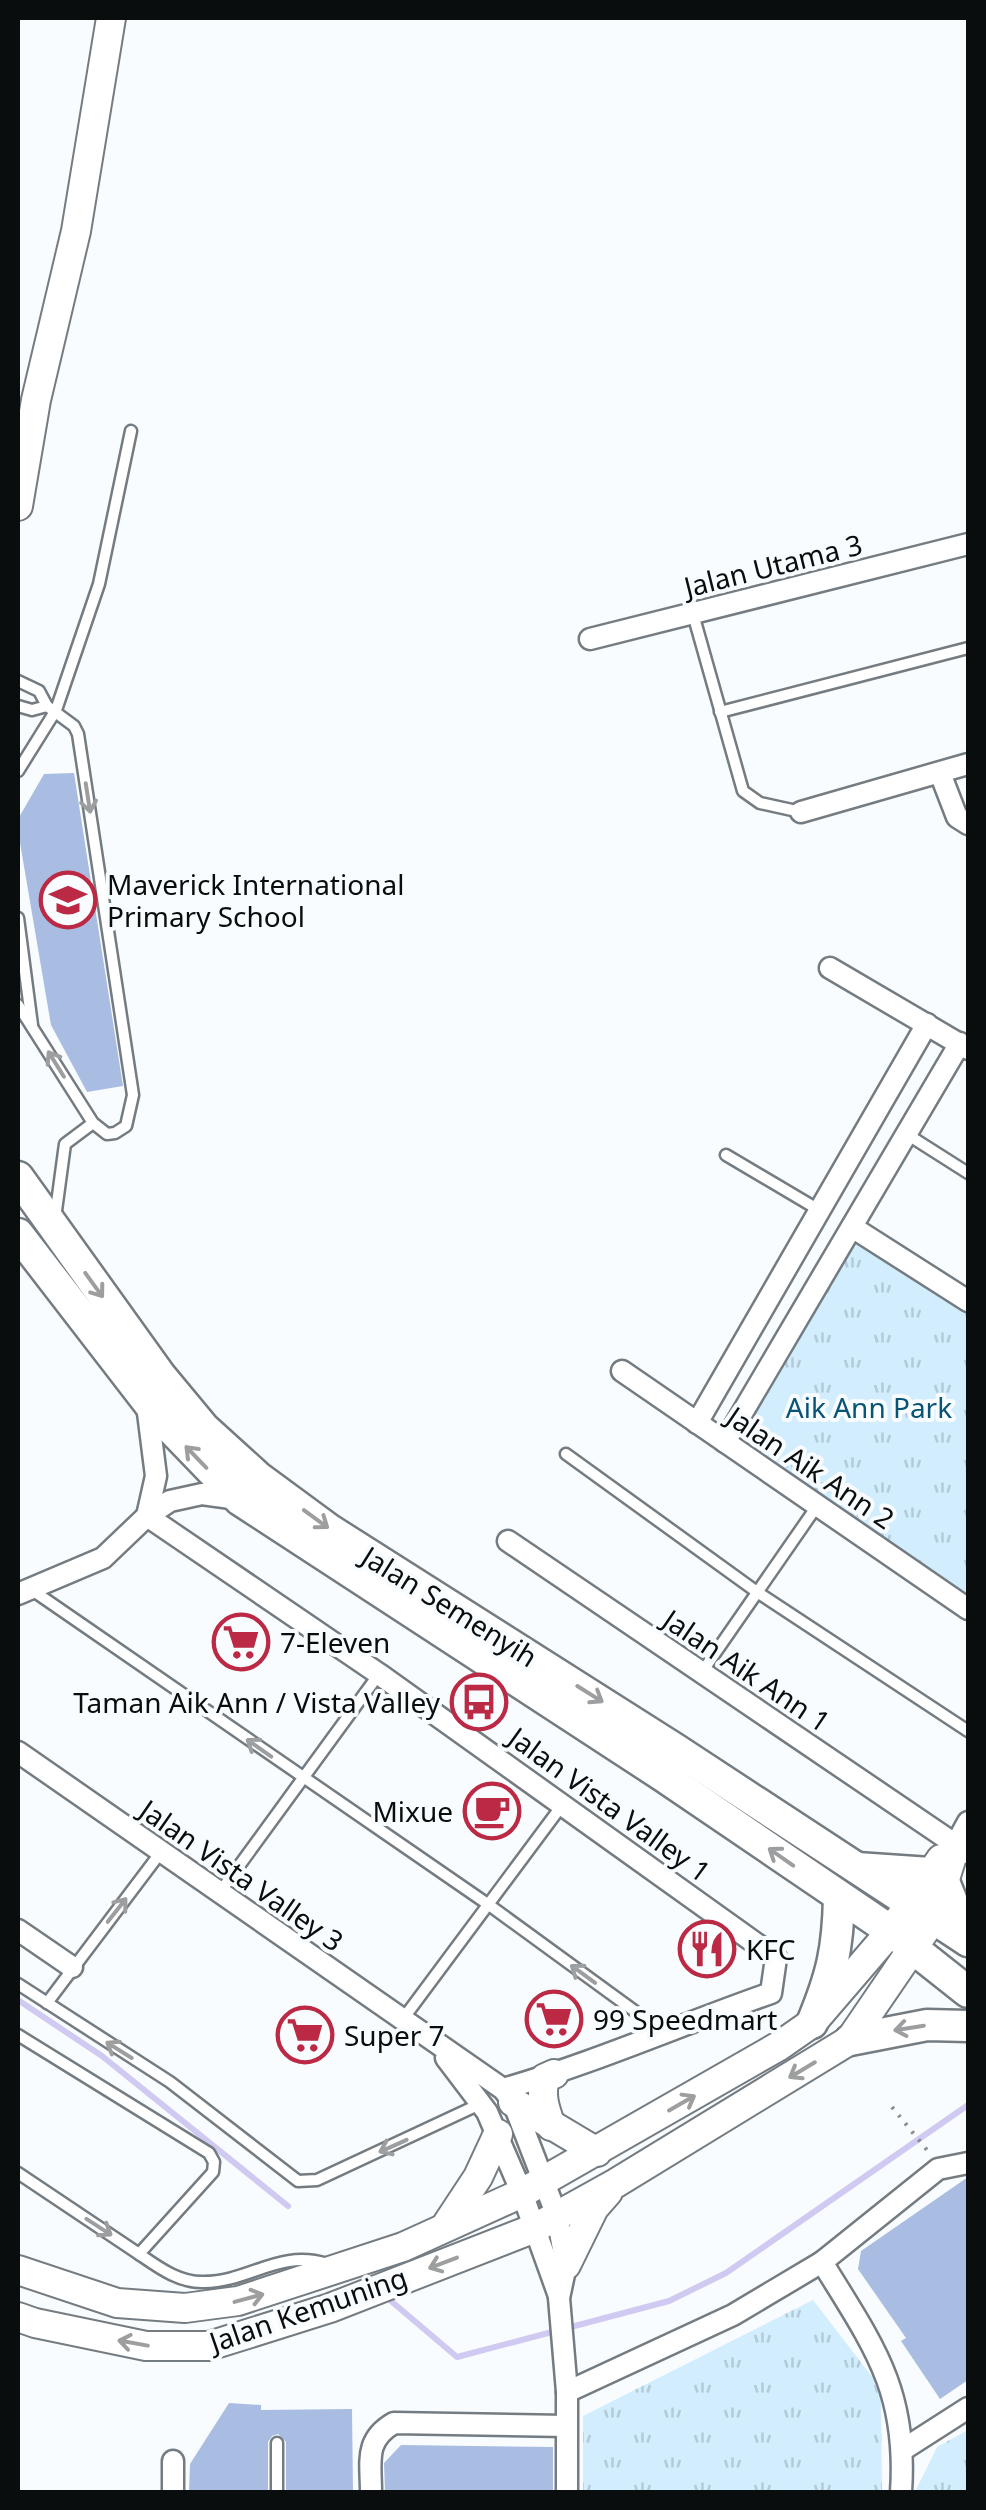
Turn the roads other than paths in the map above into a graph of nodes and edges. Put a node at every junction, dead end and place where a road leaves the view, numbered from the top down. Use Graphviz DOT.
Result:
graph roads {
  1 [pos="111,18"];
  2 [pos="131,430"];
  3 [pos="18,506"];
  4 [pos="968,544"];
  5 [pos="693,614"];
  6 [pos="590,639"];
  7 [pos="968,648"];
  8 [pos="18,681"];
  9 [pos="18,706"];
  10 [pos="52,708"];
  11 [pos="720,712"];
  12 [pos="968,764"];
  13 [pos="18,772"];
  14 [pos="940,773"];
  15 [pos="801,812"];
  16 [pos="968,824"];
  17 [pos="18,918"];
  18 [pos="830,968"];
  19 [pos="18,1006"];
  20 [pos="926,1024"];
  21 [pos="32,1026"];
  22 [pos="964,1046"];
  23 [pos="93,1123"];
  24 [pos="904,1132"];
  25 [pos="726,1155"];
  26 [pos="968,1173"];
  27 [pos="18,1177"];
  28 [pos="819,1210"];
  29 [pos="852,1227"];
  30 [pos="54,1228"];
  31 [pos="18,1234"];
  32 [pos="968,1302"];
  33 [pos="622,1372"];
  34 [pos="146,1400"];
  35 [pos="697,1423"];
  36 [pos="725,1442"];
  37 [pos="566,1454"];
  38 [pos="240,1500"];
  39 [pos="818,1505"];
  40 [pos="147,1516"];
  41 [pos="508,1541"];
  42 [pos="24,1591"];
  43 [pos="757,1592"];
  44 [pos="968,1609"];
  45 [pos="702,1672"];
  46 [pos="378,1674"];
  47 [pos="968,1732"];
  48 [pos="18,1752"];
  49 [pos="303,1778"];
  50 [pos="564,1804"];
  51 [pos="964,1840"];
  52 [pos="161,1852"];
  53 [pos="854,1867"];
  54 [pos="937,1876"];
  55 [pos="220,1893"];
  56 [pos="839,1897"];
  57 [pos="489,1904"];
  58 [pos="920,1912"];
  59 [pos="18,1930"];
  60 [pos="902,1940"];
  61 [pos="968,1941"];
  62 [pos="72,1967"];
  63 [pos="18,1984"];
  64 [pos="968,1992"];
  65 [pos="46,2003"];
  66 [pos="403,2020"];
  67 [pos="812,2022"];
  68 [pos="968,2026"];
  69 [pos="662,2031"];
  70 [pos="18,2036"];
  71 [pos="850,2040"];
  72 [pos="434,2043"];
  73 [pos="554,2074"];
  74 [pos="508,2095"];
  75 [pos="481,2104"];
  76 [pos="552,2126"];
  77 [pos="498,2134"];
  78 [pos="597,2152"];
  79 [pos="968,2163"];
  80 [pos="18,2173"];
  81 [pos="616,2183"];
  82 [pos="534,2187"];
  83 [pos="546,2222"];
  84 [pos="446,2225"];
  85 [pos="139,2254"];
  86 [pos="822,2262"];
  87 [pos="566,2264"];
  88 [pos="341,2268"];
  89 [pos="18,2270"];
  90 [pos="560,2306"];
  91 [pos="18,2316"];
  92 [pos="567,2392"];
  93 [pos="968,2408"];
  94 [pos="566,2426"];
  95 [pos="278,2443"];
  96 [pos="904,2449"];
  97 [pos="173,2461"];
  98 [pos="173,2492"];
  99 [pos="277,2492"];
  100 [pos="371,2492"];
  101 [pos="567,2492"];
  102 [pos="900,2492"];
  1 -- 3 [label="street"];
  2 -- 10 [label="lane"];
  4 -- 5 [label="street, Jalan Utama 3"];
  5 -- 6 [label="street, Jalan Utama 3"];
  5 -- 11 [label="lane"];
  7 -- 11 [label="lane"];
  8 -- 10 [label="lane"];
  9 -- 10 [label="lane"];
  10 -- 13 [label="lane"];
  10 -- 23 [label="lane, one-way"];
  11 -- 15 [label="lane"];
  12 -- 14 [label="street"];
  14 -- 15 [label="street"];
  14 -- 16 [label="street"];
  17 -- 21 [label="lane"];
  18 -- 20 [label="street"];
  19 -- 21 [label="lane"];
  20 -- 22 [label="street"];
  20 -- 28 [label="street"];
  23 -- 21 [label="lane, one-way"];
  22 -- 24 [label="street"];
  23 -- 30 [label="lane"];
  24 -- 26 [label="lane"];
  24 -- 29 [label="street"];
  25 -- 28 [label="lane"];
  27 -- 30 [label="main road, Jalan Semenyih"];
  28 -- 35 [label="street"];
  29 -- 32 [label="street"];
  29 -- 36 [label="street"];
  30 -- 53 [label="main road, Jalan Semenyih, one-way"];
  31 -- 34 [label="main road, Jalan Semenyih"];
  33 -- 35 [label="street, Jalan Aik Ann 2"];
  38 -- 34 [label="main road, Jalan Semenyih, one-way"];
  34 -- 40 [label="street"];
  35 -- 36 [label="street, Jalan Aik Ann 2"];
  36 -- 39 [label="street, Jalan Aik Ann 2"];
  37 -- 43 [label="lane"];
  38 -- 40 [label="street"];
  56 -- 38 [label="main road, Jalan Semenyih, one-way"];
  39 -- 43 [label="lane"];
  39 -- 44 [label="street, Jalan Aik Ann 2"];
  40 -- 42 [label="street"];
  40 -- 46 [label="street, Jalan Vista Valley 1"];
  41 -- 45 [label="street, Jalan Aik Ann 1"];
  49 -- 42 [label="lane, one-way"];
  43 -- 45 [label="lane"];
  43 -- 47 [label="lane"];
  45 -- 51 [label="street, Jalan Aik Ann 1"];
  46 -- 49 [label="lane"];
  46 -- 50 [label="street, Jalan Vista Valley 1"];
  48 -- 52 [label="street, Jalan Vista Valley 3"];
  49 -- 55 [label="lane"];
  49 -- 57 [label="lane"];
  50 -- 57 [label="lane"];
  50 -- 69 [label="street, Jalan Vista Valley 1"];
  51 -- 54 [label="street"];
  52 -- 55 [label="street, Jalan Vista Valley 3"];
  62 -- 52 [label="lane, one-way"];
  53 -- 54 [label="main road"];
  53 -- 58 [label="main road, Jalan Semenyih"];
  54 -- 58 [label="street"];
  54 -- 61 [label="main road"];
  55 -- 66 [label="street, Jalan Vista Valley 3"];
  56 -- 60 [label="main road, Jalan Semenyih"];
  56 -- 67 [label="main road"];
  57 -- 66 [label="lane"];
  69 -- 57 [label="lane, one-way"];
  58 -- 60 [label="street"];
  58 -- 61 [label="main road, Jalan Semenyih"];
  59 -- 62 [label="street"];
  60 -- 64 [label="main road, Jalan Semenyih"];
  60 -- 67 [label="street, Jalan Kemuning"];
  60 -- 71 [label="street, Jalan Kemuning"];
  62 -- 65 [label="lane"];
  63 -- 65 [label="lane"];
  75 -- 65 [label="lane, one-way"];
  66 -- 72 [label="street, Jalan Vista Valley 3"];
  78 -- 67 [label="street, Jalan Kemuning, one-way"];
  68 -- 71 [label="main road, one-way"];
  69 -- 73 [label="street, Jalan Vista Valley 1"];
  70 -- 85 [label="lane"];
  71 -- 81 [label="street, Jalan Kemuning, one-way"];
  72 -- 74 [label="street, Jalan Vista Valley 3"];
  72 -- 75 [label="street, Jalan Vista Valley 3"];
  73 -- 74 [label="street, Jalan Vista Valley 1"];
  73 -- 76 [label="street"];
  74 -- 76 [label="street"];
  74 -- 82 [label="street"];
  75 -- 77 [label="street, Jalan Vista Valley 3"];
  76 -- 78 [label="street"];
  77 -- 82 [label="street, Jalan Vista Valley 3"];
  77 -- 84 [label="street"];
  78 -- 82 [label="street, Jalan Kemuning"];
  79 -- 86 [label="street"];
  80 -- 85 [label="lane, one-way"];
  81 -- 83 [label="street, Jalan Kemuning"];
  81 -- 87 [label="street"];
  82 -- 83 [label="street"];
  82 -- 84 [label="street, Jalan Kemuning"];
  83 -- 87 [label="street"];
  83 -- 90 [label="street"];
  83 -- 91 [label="street, Jalan Kemuning, one-way"];
  84 -- 88 [label="street, Jalan Kemuning"];
  85 -- 88 [label="lane"];
  86 -- 92 [label="street"];
  86 -- 96 [label="street"];
  87 -- 90 [label="street"];
  89 -- 88 [label="street, Jalan Kemuning, one-way"];
  90 -- 92 [label="street"];
  92 -- 94 [label="street"];
  93 -- 96 [label="street"];
  94 -- 100 [label="street"];
  94 -- 101 [label="street"];
  95 -- 99 [label="lane"];
  96 -- 102 [label="street"];
  97 -- 98 [label="street"];
}
